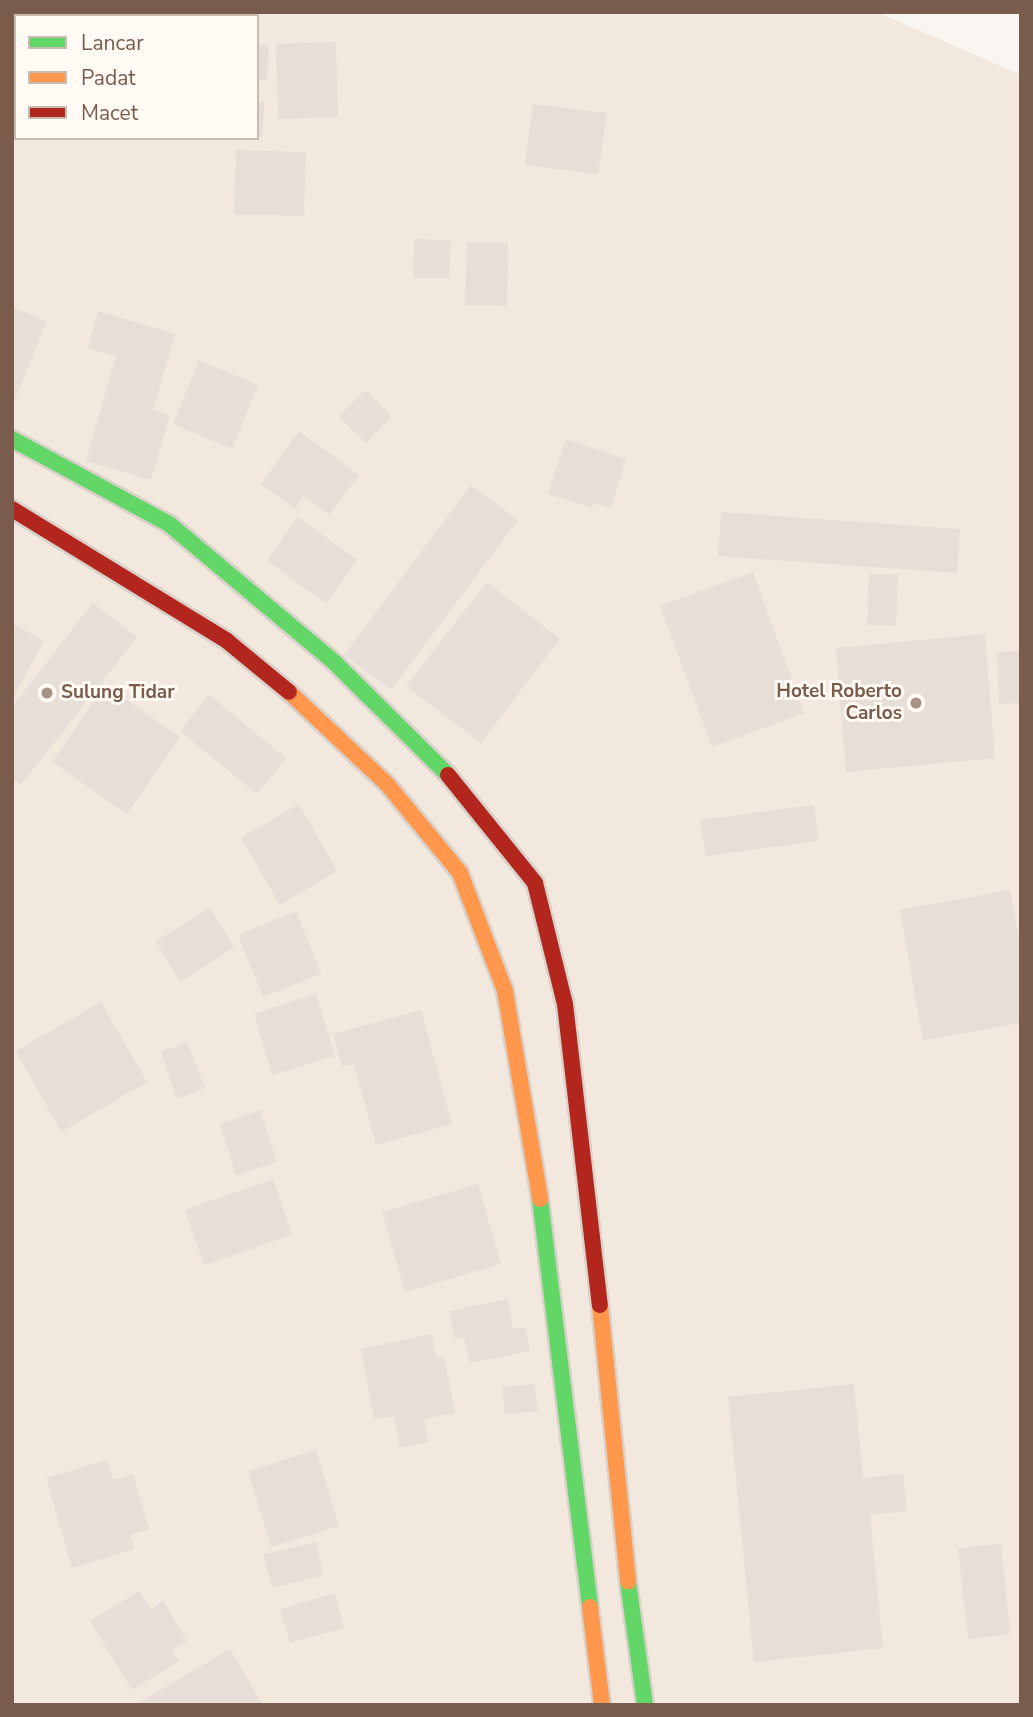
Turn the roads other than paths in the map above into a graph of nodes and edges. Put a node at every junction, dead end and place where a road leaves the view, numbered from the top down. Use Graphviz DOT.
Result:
graph roads {
  1 [pos="12,439"];
  2 [pos="12,509"];
  3 [pos="602,1705"];
  4 [pos="645,1705"];
  1 -- 4 [label="street"];
  2 -- 3 [label="street"];
}
